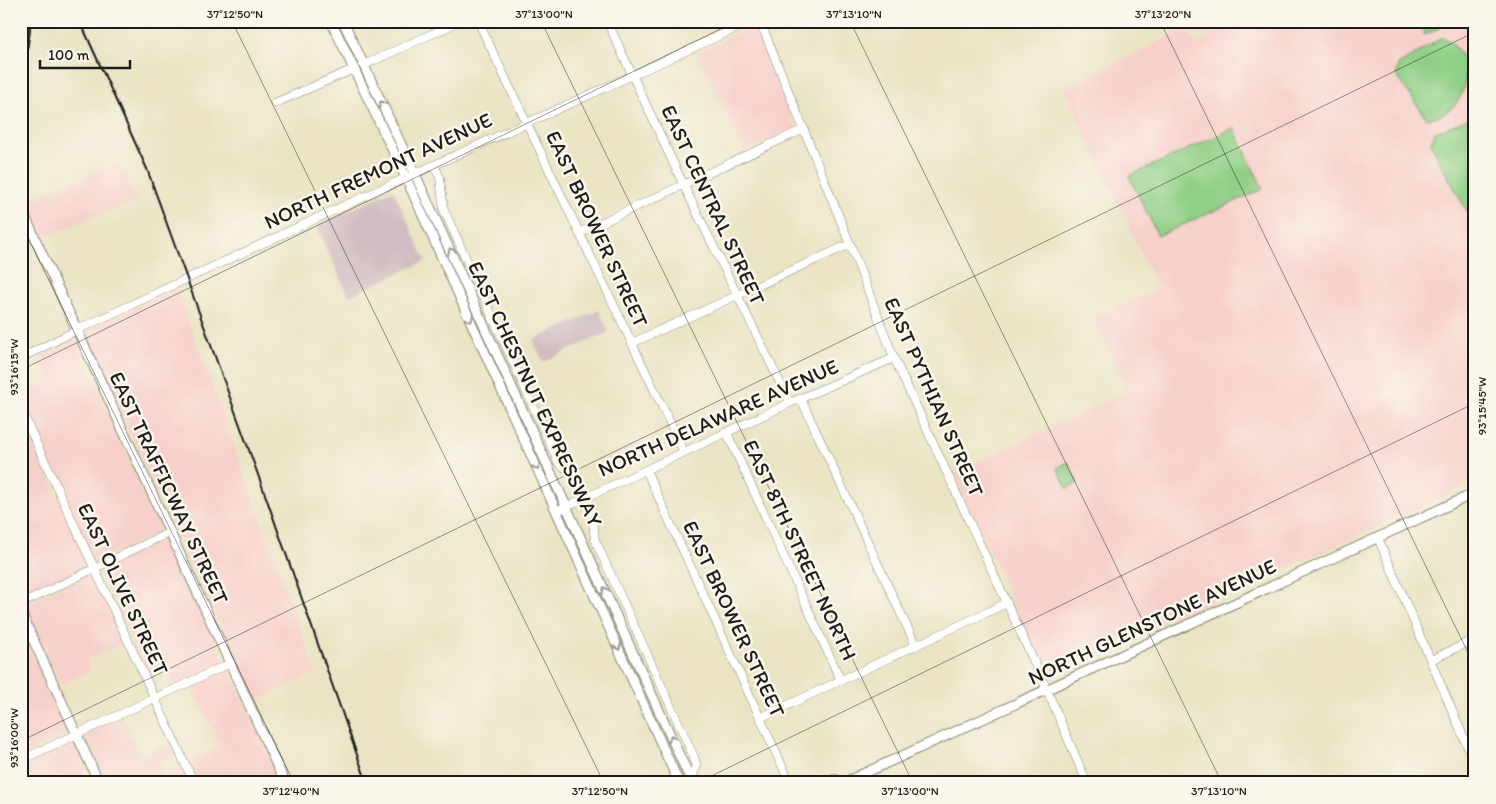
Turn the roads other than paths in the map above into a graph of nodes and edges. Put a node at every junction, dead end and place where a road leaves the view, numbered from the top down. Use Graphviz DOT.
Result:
graph roads {
  1 [pos="331,21"];
  2 [pos="343,21"];
  3 [pos="460,21"];
  4 [pos="478,21"];
  5 [pos="607,21"];
  6 [pos="752,21"];
  7 [pos="760,21"];
  8 [pos="364,65"];
  9 [pos="354,69"];
  10 [pos="633,76"];
  11 [pos="275,103"];
  12 [pos="527,122"];
  13 [pos="804,129"];
  14 [pos="434,165"];
  15 [pos="415,174"];
  16 [pos="406,178"];
  17 [pos="684,186"];
  18 [pos="21,208"];
  19 [pos="579,233"];
  20 [pos="850,244"];
  21 [pos="737,297"];
  22 [pos="77,330"];
  23 [pos="632,343"];
  24 [pos="21,358"];
  25 [pos="894,358"];
  26 [pos="801,399"];
  27 [pos="790,403"];
  28 [pos="21,410"];
  29 [pos="727,433"];
  30 [pos="684,452"];
  31 [pos="646,470"];
  32 [pos="1475,493"];
  33 [pos="587,497"];
  34 [pos="567,506"];
  35 [pos="557,510"];
  36 [pos="170,532"];
  37 [pos="1378,538"];
  38 [pos="94,568"];
  39 [pos="21,604"];
  40 [pos="1007,604"];
  41 [pos="21,613"];
  42 [pos="32,637"];
  43 [pos="1475,639"];
  44 [pos="21,642"];
  45 [pos="916,646"];
  46 [pos="1431,660"];
  47 [pos="231,663"];
  48 [pos="841,681"];
  49 [pos="1047,690"];
  50 [pos="155,699"];
  51 [pos="650,718"];
  52 [pos="760,718"];
  53 [pos="76,734"];
  54 [pos="21,760"];
  55 [pos="1475,764"];
  56 [pos="691,781"];
  57 [pos="99,783"];
  58 [pos="194,783"];
  59 [pos="285,783"];
  60 [pos="673,783"];
  61 [pos="679,783"];
  62 [pos="790,783"];
  63 [pos="826,783"];
  64 [pos="842,783"];
  65 [pos="1086,783"];
  1 -- 9 [label="main road, EAST CHESTNUT EXPRESSWAY"];
  2 -- 8 [label="main road, EAST CHESTNUT EXPRESSWAY"];
  3 -- 8 [label="street"];
  4 -- 12 [label="street, EAST BROWER STREET"];
  5 -- 10 [label="street, EAST CENTRAL STREET"];
  6 -- 10 [label="street, NORTH FREMONT AVENUE"];
  7 -- 13 [label="street, EAST PYTHIAN STREET"];
  15 -- 8 [label="main road, EAST CHESTNUT EXPRESSWAY, one-way"];
  9 -- 11 [label="street"];
  9 -- 16 [label="main road, EAST CHESTNUT EXPRESSWAY"];
  10 -- 12 [label="street, NORTH FREMONT AVENUE"];
  10 -- 17 [label="street, EAST CENTRAL STREET"];
  12 -- 14 [label="street, NORTH FREMONT AVENUE"];
  12 -- 19 [label="street, EAST BROWER STREET"];
  13 -- 17 [label="street"];
  13 -- 20 [label="street, EAST PYTHIAN STREET"];
  14 -- 15 [label="street, NORTH FREMONT AVENUE"];
  14 -- 33 [label="street"];
  15 -- 16 [label="street, NORTH FREMONT AVENUE"];
  34 -- 15 [label="main road, EAST CHESTNUT EXPRESSWAY, one-way"];
  16 -- 22 [label="street, NORTH FREMONT AVENUE"];
  16 -- 35 [label="main road, EAST CHESTNUT EXPRESSWAY, one-way"];
  17 -- 19 [label="street"];
  17 -- 21 [label="street, EAST CENTRAL STREET"];
  18 -- 22 [label="main road, EAST TRAFFICWAY STREET"];
  19 -- 23 [label="street, EAST BROWER STREET"];
  20 -- 21 [label="street"];
  20 -- 25 [label="street, EAST PYTHIAN STREET"];
  21 -- 23 [label="street"];
  21 -- 27 [label="street, EAST CENTRAL STREET"];
  22 -- 24 [label="street, NORTH FREMONT AVENUE"];
  22 -- 36 [label="main road, EAST TRAFFICWAY STREET"];
  23 -- 30 [label="street, EAST BROWER STREET"];
  25 -- 26 [label="street, NORTH DELAWARE AVENUE"];
  25 -- 40 [label="street, EAST PYTHIAN STREET"];
  26 -- 27 [label="street, NORTH DELAWARE AVENUE"];
  26 -- 45 [label="street"];
  27 -- 29 [label="street, NORTH DELAWARE AVENUE"];
  28 -- 38 [label="street, EAST OLIVE STREET"];
  29 -- 30 [label="street, NORTH DELAWARE AVENUE"];
  29 -- 48 [label="street, EAST 8TH STREET NORTH"];
  30 -- 31 [label="street, NORTH DELAWARE AVENUE"];
  31 -- 33 [label="street, NORTH DELAWARE AVENUE"];
  31 -- 52 [label="street, EAST BROWER STREET"];
  32 -- 37 [label="main road, NORTH GLENSTONE AVENUE"];
  33 -- 34 [label="street, NORTH DELAWARE AVENUE"];
  33 -- 56 [label="street"];
  34 -- 35 [label="street, NORTH DELAWARE AVENUE"];
  56 -- 34 [label="main road, EAST CHESTNUT EXPRESSWAY, one-way"];
  35 -- 51 [label="main road, EAST CHESTNUT EXPRESSWAY, one-way"];
  36 -- 38 [label="street"];
  36 -- 47 [label="main road, EAST TRAFFICWAY STREET"];
  37 -- 46 [label="street"];
  37 -- 49 [label="main road, NORTH GLENSTONE AVENUE"];
  38 -- 39 [label="street"];
  38 -- 50 [label="street, EAST OLIVE STREET"];
  40 -- 45 [label="street"];
  40 -- 49 [label="street, EAST PYTHIAN STREET"];
  41 -- 42 [label="main road"];
  42 -- 44 [label="street"];
  42 -- 53 [label="main road"];
  43 -- 46 [label="street"];
  45 -- 48 [label="street"];
  46 -- 55 [label="street"];
  47 -- 50 [label="street"];
  47 -- 59 [label="main road, EAST TRAFFICWAY STREET"];
  48 -- 52 [label="street"];
  49 -- 64 [label="main road, NORTH GLENSTONE AVENUE"];
  49 -- 65 [label="street, EAST PYTHIAN STREET"];
  50 -- 53 [label="street"];
  50 -- 58 [label="street, EAST OLIVE STREET"];
  51 -- 60 [label="main road"];
  51 -- 61 [label="main road, EAST CHESTNUT EXPRESSWAY"];
  52 -- 62 [label="street, EAST BROWER STREET"];
  53 -- 54 [label="street"];
  53 -- 57 [label="main road"];
  63 -- 64 [label="main road, NORTH GLENSTONE AVENUE"];
}
